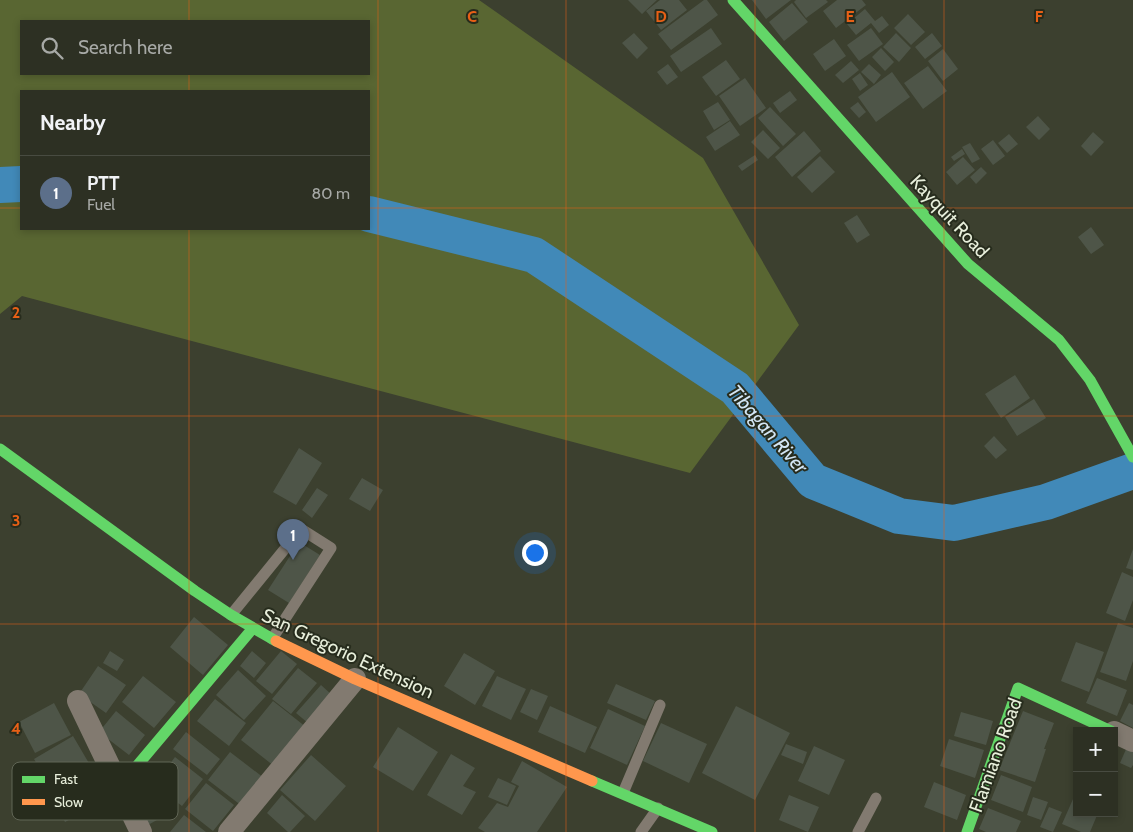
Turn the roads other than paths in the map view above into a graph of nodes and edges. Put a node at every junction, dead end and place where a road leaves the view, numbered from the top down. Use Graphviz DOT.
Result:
graph roads {
  1 [pos="733,0"];
  2 [pos="0,449"];
  3 [pos="1133,457"];
  4 [pos="231,615"];
  5 [pos="252,628"];
  6 [pos="272,639"];
  7 [pos="355,679"];
  8 [pos="78,701"];
  9 [pos="660,705"];
  10 [pos="1104,727"];
  11 [pos="1118,734"];
  12 [pos="1133,741"];
  13 [pos="108,762"];
  14 [pos="140,762"];
  15 [pos="623,793"];
  16 [pos="876,798"];
  17 [pos="658,808"];
  18 [pos="136,820"];
  19 [pos="141,832"];
  20 [pos="229,832"];
  21 [pos="642,832"];
  22 [pos="711,832"];
  23 [pos="858,832"];
  24 [pos="967,832"];
  1 -- 3 [label="street, Kayquit Road"];
  2 -- 4 [label="street, San Gregorio Extension"];
  4 -- 5 [label="street, San Gregorio Extension"];
  4 -- 6 [label="lane"];
  5 -- 6 [label="street, San Gregorio Extension"];
  5 -- 14 [label="street"];
  6 -- 7 [label="street, San Gregorio Extension"];
  7 -- 15 [label="street, San Gregorio Extension"];
  7 -- 20 [label="street"];
  8 -- 13 [label="street"];
  9 -- 15 [label="lane"];
  10 -- 24 [label="street, Flamiano Road"];
  11 -- 12 [label="street, Flamiano Road"];
  15 -- 17 [label="street, San Gregorio Extension"];
  16 -- 23 [label="lane"];
  17 -- 21 [label="lane"];
  17 -- 22 [label="street, San Gregorio Extension"];
  18 -- 19 [label="street"];
}
